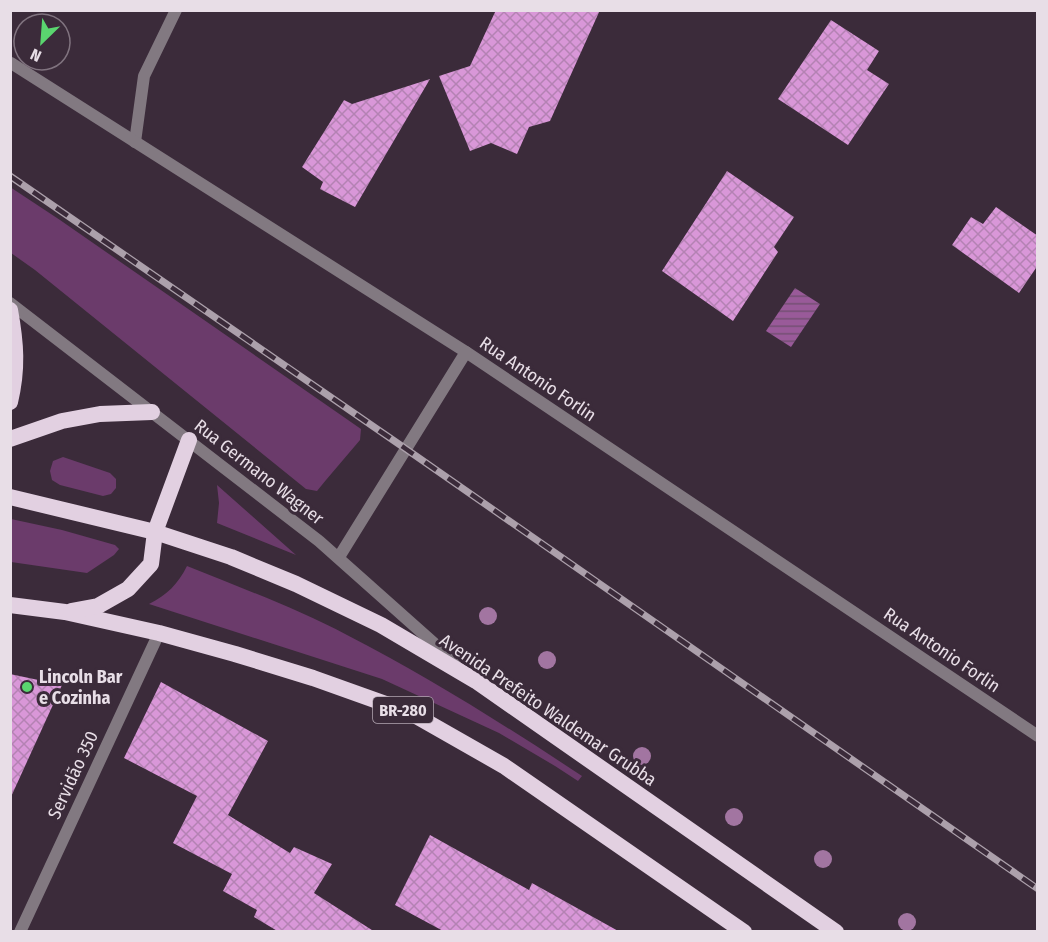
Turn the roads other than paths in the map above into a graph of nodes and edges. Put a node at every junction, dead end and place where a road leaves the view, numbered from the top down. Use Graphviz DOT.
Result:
graph roads {
  1 [pos="176,10"];
  2 [pos="11,63"];
  3 [pos="135,142"];
  4 [pos="10,303"];
  5 [pos="10,310"];
  6 [pos="466,352"];
  7 [pos="10,402"];
  8 [pos="152,412"];
  9 [pos="10,440"];
  10 [pos="189,440"];
  11 [pos="10,497"];
  12 [pos="155,532"];
  13 [pos="339,557"];
  14 [pos="10,605"];
  15 [pos="65,612"];
  16 [pos="159,633"];
  17 [pos="476,681"];
  18 [pos="1038,736"];
  19 [pos="20,932"];
  20 [pos="744,932"];
  21 [pos="836,932"];
  1 -- 3 [label="street"];
  2 -- 3 [label="street, Rua Antonio Forlin"];
  3 -- 6 [label="street, Rua Antonio Forlin"];
  4 -- 8 [label="street, Rua Germano Wagner"];
  5 -- 7 [label="highway"];
  6 -- 13 [label="street"];
  6 -- 18 [label="street, Rua Antonio Forlin"];
  8 -- 9 [label="highway"];
  8 -- 10 [label="street, Rua Germano Wagner"];
  10 -- 12 [label="highway"];
  10 -- 13 [label="street, Rua Germano Wagner"];
  11 -- 12 [label="highway, Avenida Prefeito Waldemar Grubba"];
  12 -- 15 [label="highway"];
  12 -- 17 [label="highway, Avenida Prefeito Waldemar Grubba"];
  13 -- 17 [label="street, Rua Germano Wagner"];
  14 -- 15 [label="highway, BR-280"];
  15 -- 16 [label="highway, BR-280"];
  16 -- 19 [label="street, Servidão 350"];
  16 -- 20 [label="highway, BR-280"];
  17 -- 21 [label="highway, Avenida Prefeito Waldemar Grubba"];
}
